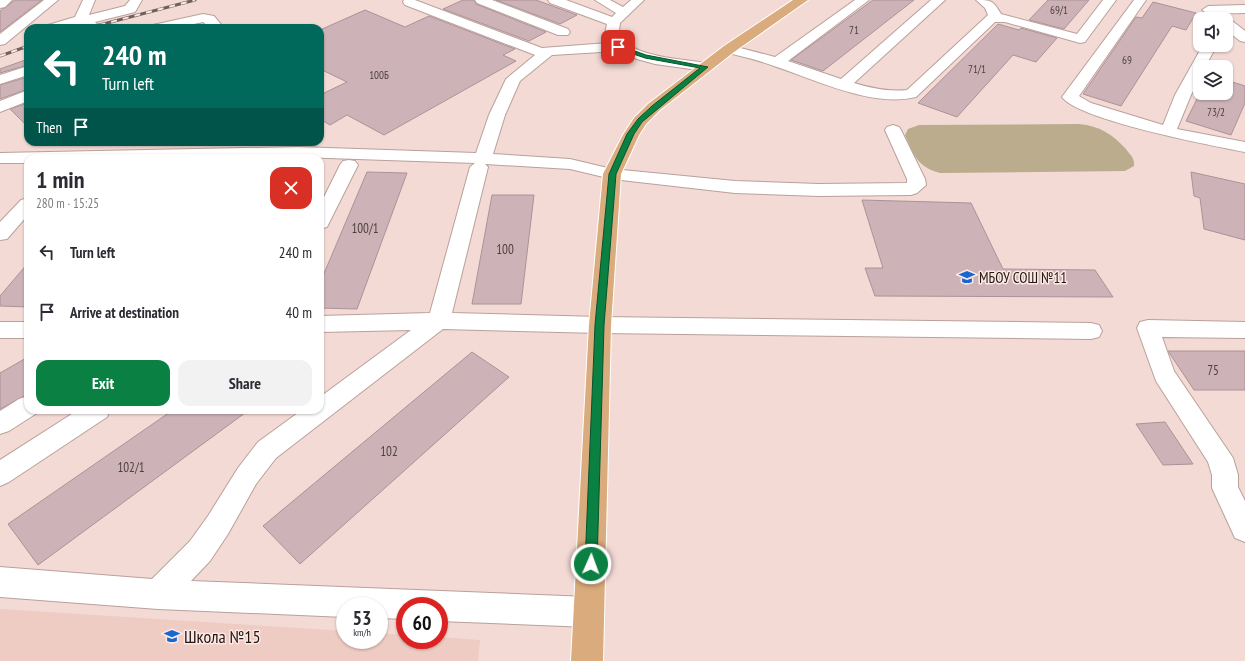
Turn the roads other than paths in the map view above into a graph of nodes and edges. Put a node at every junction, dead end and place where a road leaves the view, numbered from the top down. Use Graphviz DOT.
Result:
graph roads {
  1 [pos="6,0"];
  2 [pos="52,0"];
  3 [pos="90,0"];
  4 [pos="136,0"];
  5 [pos="481,0"];
  6 [pos="554,0"];
  7 [pos="601,0"];
  8 [pos="638,0"];
  9 [pos="802,0"];
  10 [pos="863,0"];
  11 [pos="939,0"];
  12 [pos="982,0"];
  13 [pos="1110,0"];
  14 [pos="1140,0"];
  15 [pos="410,2"];
  16 [pos="0,4"];
  17 [pos="1245,9"];
  18 [pos="1210,12"];
  19 [pos="618,17"];
  20 [pos="996,17"];
  21 [pos="87,23"];
  22 [pos="176,24"];
  23 [pos="213,24"];
  24 [pos="1233,31"];
  25 [pos="563,32"];
  26 [pos="24,38"];
  27 [pos="1245,38"];
  28 [pos="0,41"];
  29 [pos="0,45"];
  30 [pos="618,47"];
  31 [pos="730,49"];
  32 [pos="548,52"];
  33 [pos="1206,52"];
  34 [pos="778,62"];
  35 [pos="705,67"];
  36 [pos="24,71"];
  37 [pos="0,80"];
  38 [pos="844,84"];
  39 [pos="24,97"];
  40 [pos="0,106"];
  41 [pos="893,130"];
  42 [pos="1168,132"];
  43 [pos="1245,147"];
  44 [pos="207,154"];
  45 [pos="0,158"];
  46 [pos="24,158"];
  47 [pos="481,162"];
  48 [pos="349,164"];
  49 [pos="612,174"];
  50 [pos="24,208"];
  51 [pos="324,215"];
  52 [pos="0,234"];
  53 [pos="439,321"];
  54 [pos="324,324"];
  55 [pos="600,325"];
  56 [pos="0,330"];
  57 [pos="24,330"];
  58 [pos="1245,330"];
  59 [pos="1091,331"];
  60 [pos="324,407"];
  61 [pos="24,409"];
  62 [pos="92,414"];
  63 [pos="315,414"];
  64 [pos="0,424"];
  65 [pos="0,474"];
  66 [pos="1245,529"];
  67 [pos="0,582"];
  68 [pos="158,594"];
  69 [pos="589,612"];
  70 [pos="587,661"];
  1 -- 16 [label="street"];
  2 -- 28 [label="street"];
  3 -- 21 [label="street"];
  4 -- 21 [label="street"];
  5 -- 25 [label="street"];
  6 -- 19 [label="street"];
  7 -- 19 [label="street"];
  8 -- 19 [label="street"];
  9 -- 31 [label="main road"];
  10 -- 34 [label="street"];
  11 -- 38 [label="street"];
  12 -- 20 [label="street"];
  13 -- 20 [label="street"];
  14 -- 42 [label="street"];
  15 -- 32 [label="street"];
  17 -- 18 [label="street"];
  19 -- 30 [label="street"];
  20 -- 38 [label="street"];
  22 -- 23 [label="street"];
  24 -- 27 [label="street"];
  26 -- 29 [label="street"];
  30 -- 32 [label="street"];
  30 -- 35 [label="street"];
  31 -- 34 [label="street"];
  31 -- 35 [label="main road"];
  32 -- 47 [label="street"];
  33 -- 42 [label="street"];
  34 -- 38 [label="street"];
  35 -- 49 [label="main road"];
  36 -- 37 [label="street"];
  39 -- 40 [label="street"];
  41 -- 49 [label="street"];
  42 -- 43 [label="street"];
  44 -- 47 [label="street"];
  45 -- 46 [label="street"];
  47 -- 49 [label="street"];
  47 -- 53 [label="street"];
  48 -- 51 [label="street"];
  49 -- 55 [label="main road"];
  50 -- 52 [label="street"];
  53 -- 54 [label="street"];
  53 -- 55 [label="street"];
  53 -- 60 [label="street"];
  55 -- 59 [label="street"];
  55 -- 69 [label="main road"];
  56 -- 57 [label="street"];
  58 -- 66 [label="street"];
  61 -- 64 [label="street"];
  62 -- 65 [label="street"];
  63 -- 68 [label="street"];
  67 -- 68 [label="street"];
  68 -- 69 [label="street"];
  69 -- 70 [label="main road"];
}
